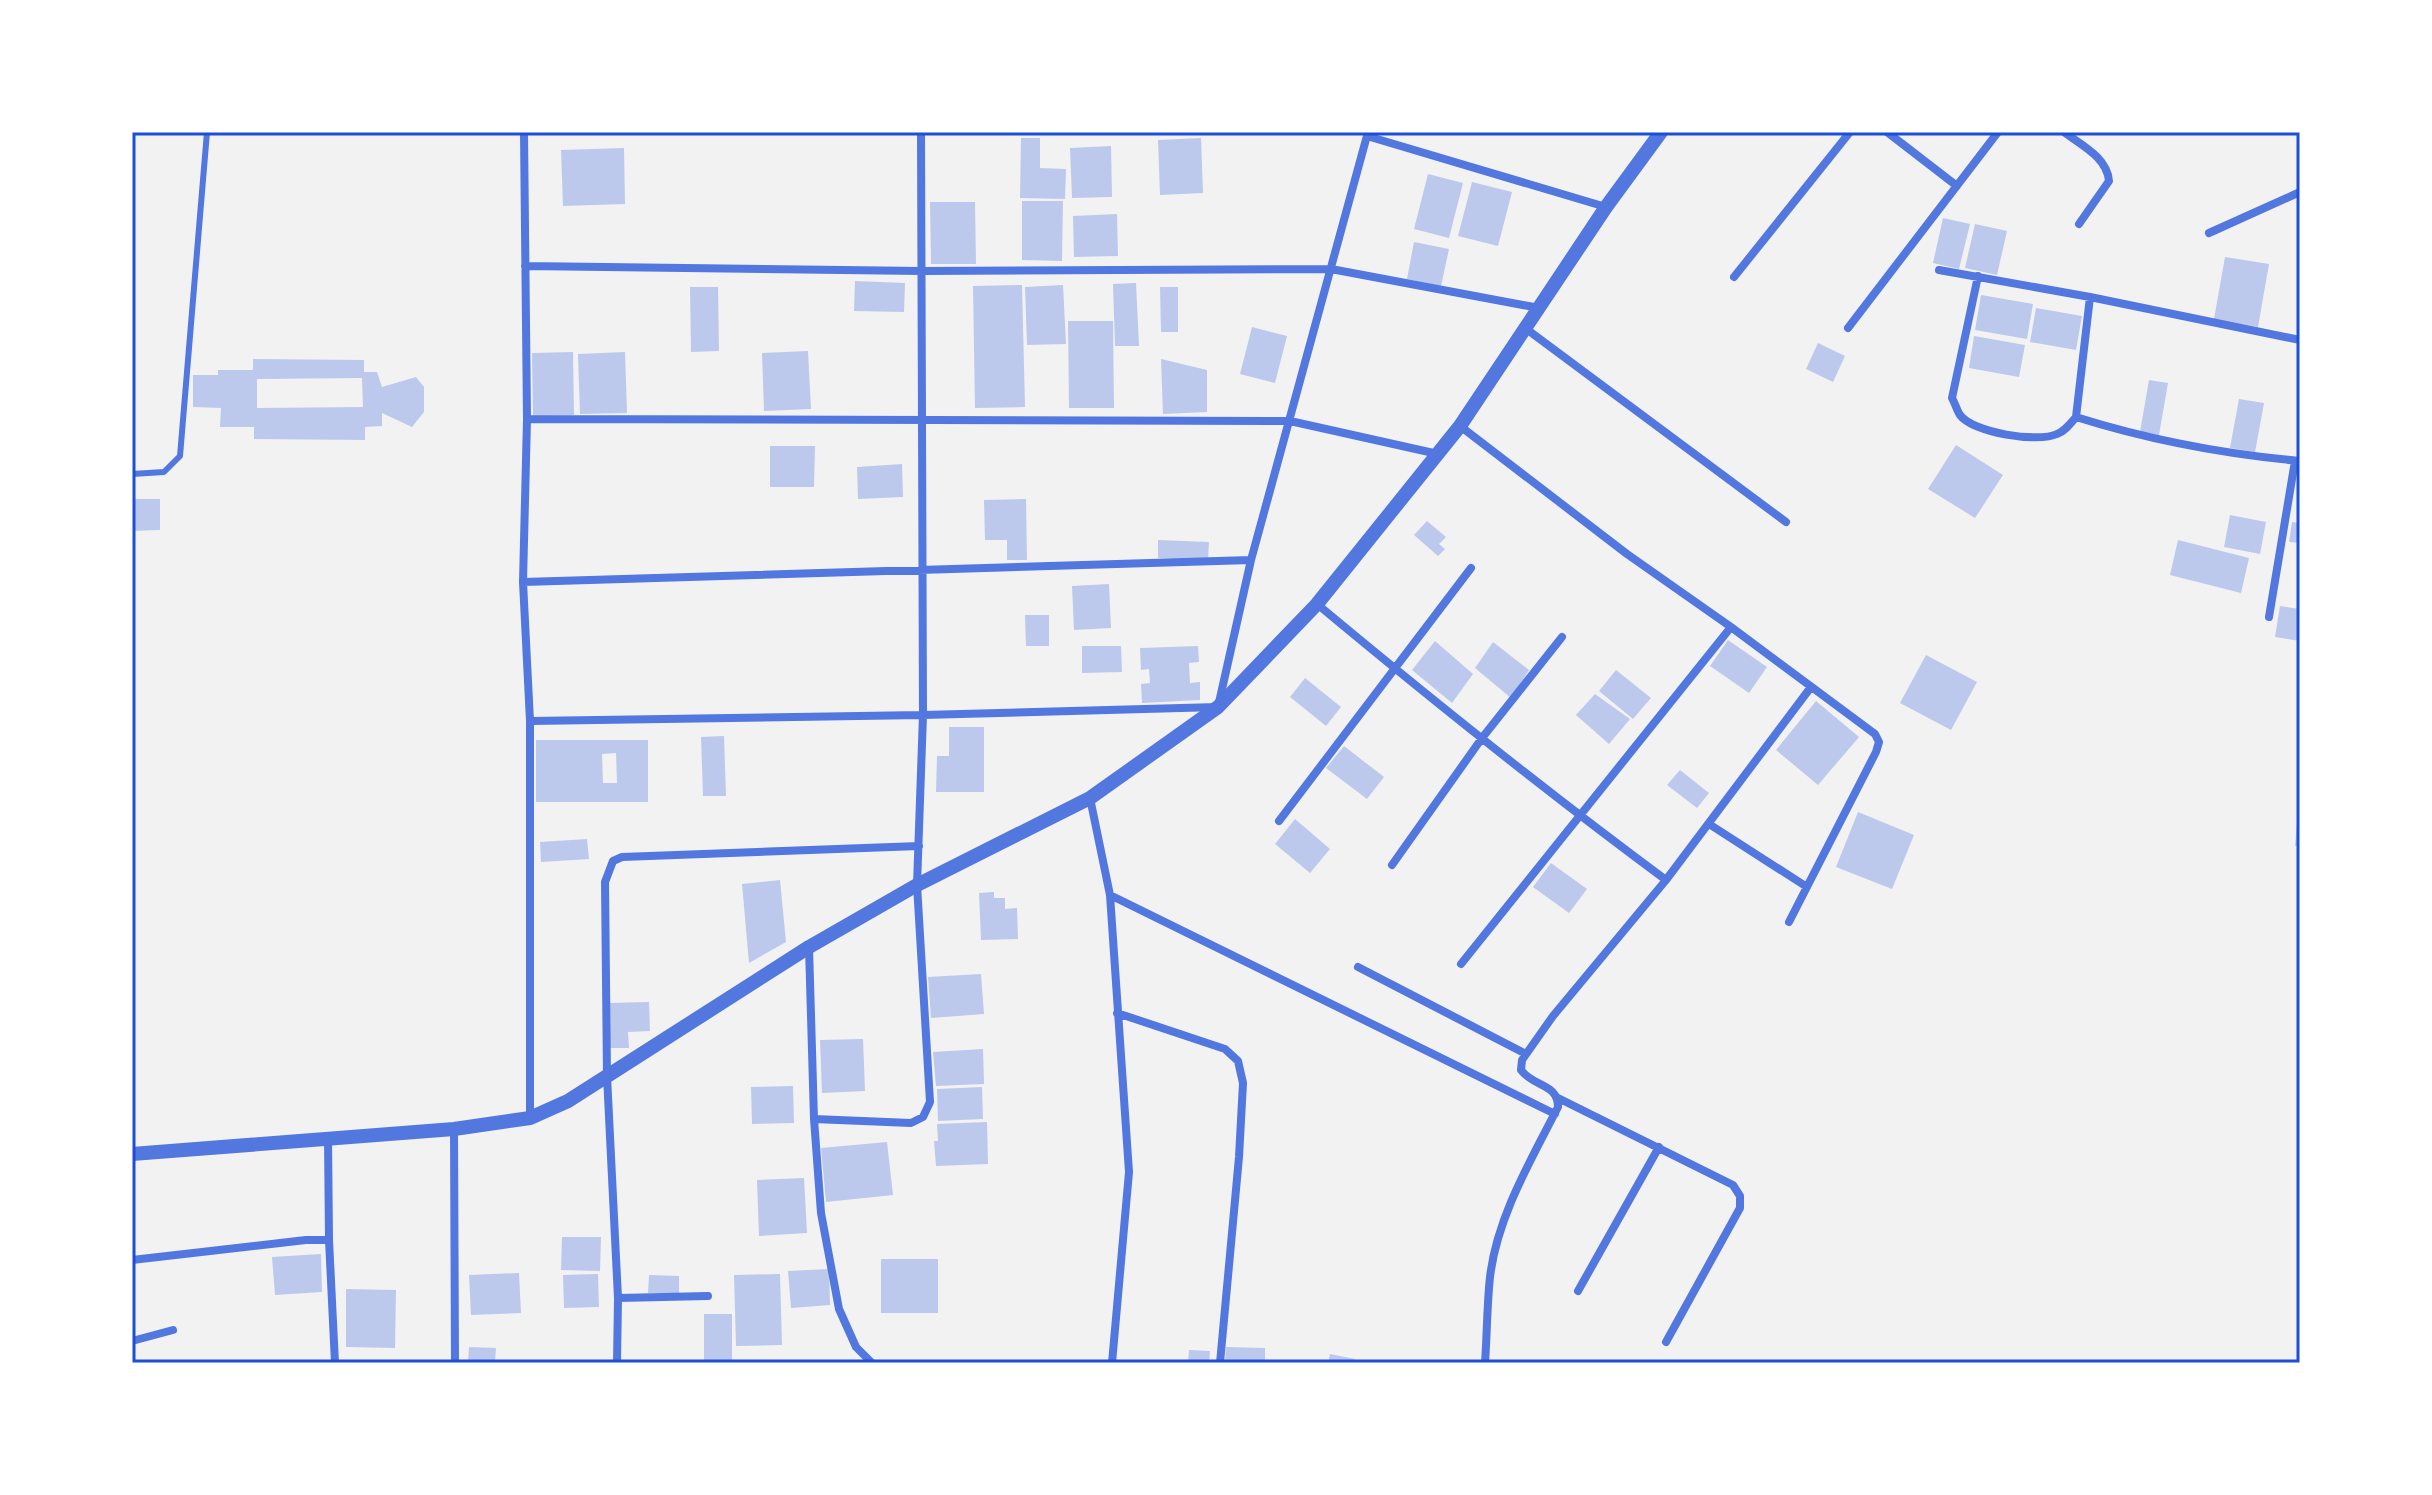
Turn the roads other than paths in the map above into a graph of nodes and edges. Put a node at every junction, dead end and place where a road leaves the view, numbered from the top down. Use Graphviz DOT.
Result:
graph roads {
  1 [pos="207,132"];
  2 [pos="524,132"];
  3 [pos="921,132"];
  4 [pos="1661,132"];
  5 [pos="1850,132"];
  6 [pos="1887,132"];
  7 [pos="1998,132"];
  8 [pos="2064,132"];
  9 [pos="1367,134"];
  10 [pos="1957,186"];
  11 [pos="2300,192"];
  12 [pos="1606,207"];
  13 [pos="2079,224"];
  14 [pos="2209,233"];
  15 [pos="525,266"];
  16 [pos="1331,269"];
  17 [pos="1939,270"];
  18 [pos="922,271"];
  19 [pos="1978,276"];
  20 [pos="1734,277"];
  21 [pos="2090,297"];
  22 [pos="1539,308"];
  23 [pos="1525,328"];
  24 [pos="1848,328"];
  25 [pos="2300,340"];
  26 [pos="2076,417"];
  27 [pos="527,419"];
  28 [pos="922,419"];
  29 [pos="1290,421"];
  30 [pos="1460,426"];
  31 [pos="1438,454"];
  32 [pos="2297,461"];
  33 [pos="132,474"];
  34 [pos="1786,522"];
  35 [pos="1251,560"];
  36 [pos="1471,568"];
  37 [pos="923,569"];
  38 [pos="523,582"];
  39 [pos="1317,604"];
  40 [pos="2269,617"];
  41 [pos="1731,627"];
  42 [pos="1562,637"];
  43 [pos="1396,670"];
  44 [pos="1811,687"];
  45 [pos="1218,707"];
  46 [pos="923,715"];
  47 [pos="530,721"];
  48 [pos="1482,738"];
  49 [pos="1090,798"];
  50 [pos="1580,816"];
  51 [pos="1279,821"];
  52 [pos="1709,824"];
  53 [pos="919,846"];
  54 [pos="1392,865"];
  55 [pos="1666,880"];
  56 [pos="917,885"];
  57 [pos="1807,887"];
  58 [pos="1110,895"];
  59 [pos="1789,922"];
  60 [pos="809,947"];
  61 [pos="1461,964"];
  62 [pos="1358,967"];
  63 [pos="1117,1013"];
  64 [pos="1526,1054"];
  65 [pos="607,1076"];
  66 [pos="1558,1098"];
  67 [pos="1555,1114"];
  68 [pos="530,1118"];
  69 [pos="814,1119"];
  70 [pos="454,1129"];
  71 [pos="328,1138"];
  72 [pos="1659,1147"];
  73 [pos="132,1154"];
  74 [pos="329,1240"];
  75 [pos="132,1260"];
  76 [pos="1578,1291"];
  77 [pos="708,1296"];
  78 [pos="618,1298"];
  79 [pos="173,1330"];
  80 [pos="132,1341"];
  81 [pos="1666,1342"];
  82 [pos="335,1363"];
  83 [pos="455,1363"];
  84 [pos="617,1363"];
  85 [pos="872,1363"];
  86 [pos="1112,1363"];
  87 [pos="1220,1363"];
  88 [pos="1485,1363"];
  1 -- 33 [label="lane"];
  2 -- 15 [label="street"];
  3 -- 18 [label="street"];
  4 -- 12 [label="street"];
  5 -- 20 [label="street"];
  6 -- 10 [label="street"];
  7 -- 10 [label="street"];
  8 -- 13 [label="street"];
  9 -- 12 [label="street"];
  9 -- 16 [label="street"];
  10 -- 24 [label="street"];
  11 -- 14 [label="street"];
  12 -- 22 [label="street"];
  15 -- 18 [label="street"];
  15 -- 27 [label="street"];
  16 -- 18 [label="street"];
  16 -- 22 [label="street"];
  16 -- 29 [label="street"];
  17 -- 19 [label="street"];
  18 -- 28 [label="street"];
  19 -- 21 [label="street"];
  19 -- 26 [label="street"];
  21 -- 25 [label="street"];
  21 -- 26 [label="street"];
  22 -- 23 [label="street"];
  23 -- 30 [label="street"];
  23 -- 34 [label="street"];
  26 -- 32 [label="street"];
  27 -- 28 [label="street"];
  27 -- 38 [label="street"];
  28 -- 29 [label="street"];
  28 -- 37 [label="street"];
  29 -- 31 [label="street"];
  29 -- 35 [label="street"];
  30 -- 31 [label="street"];
  30 -- 41 [label="street"];
  31 -- 39 [label="street"];
  32 -- 40 [label="street"];
  35 -- 37 [label="street"];
  35 -- 45 [label="street"];
  36 -- 43 [label="street"];
  37 -- 38 [label="street"];
  37 -- 46 [label="street"];
  38 -- 47 [label="street"];
  39 -- 43 [label="street"];
  39 -- 45 [label="street"];
  41 -- 44 [label="street"];
  41 -- 50 [label="street"];
  42 -- 48 [label="street"];
  43 -- 48 [label="street"];
  43 -- 51 [label="street"];
  44 -- 52 [label="street"];
  44 -- 57 [label="street"];
  45 -- 46 [label="street"];
  45 -- 49 [label="street"];
  46 -- 47 [label="street"];
  46 -- 53 [label="street"];
  47 -- 68 [label="street"];
  48 -- 50 [label="street"];
  48 -- 54 [label="street"];
  49 -- 56 [label="street"];
  49 -- 58 [label="street"];
  50 -- 55 [label="street"];
  50 -- 61 [label="street"];
  52 -- 55 [label="street"];
  52 -- 57 [label="street"];
  53 -- 56 [label="street"];
  53 -- 65 [label="street"];
  55 -- 64 [label="street"];
  56 -- 60 [label="street"];
  56 -- 69 [label="street"];
  57 -- 59 [label="street"];
  58 -- 63 [label="street"];
  58 -- 67 [label="street"];
  60 -- 65 [label="street"];
  60 -- 69 [label="street"];
  62 -- 64 [label="street"];
  63 -- 86 [label="street"];
  63 -- 87 [label="street"];
  64 -- 66 [label="street"];
  65 -- 68 [label="street"];
  65 -- 78 [label="street"];
  66 -- 67 [label="street"];
  66 -- 72 [label="street"];
  67 -- 88 [label="street"];
  68 -- 70 [label="street"];
  69 -- 85 [label="street"];
  70 -- 71 [label="street"];
  70 -- 83 [label="street"];
  71 -- 73 [label="street"];
  71 -- 74 [label="street"];
  72 -- 76 [label="street"];
  72 -- 81 [label="street"];
  74 -- 75 [label="street"];
  74 -- 82 [label="street"];
  77 -- 78 [label="street"];
  78 -- 84 [label="street"];
  79 -- 80 [label="street"];
}
